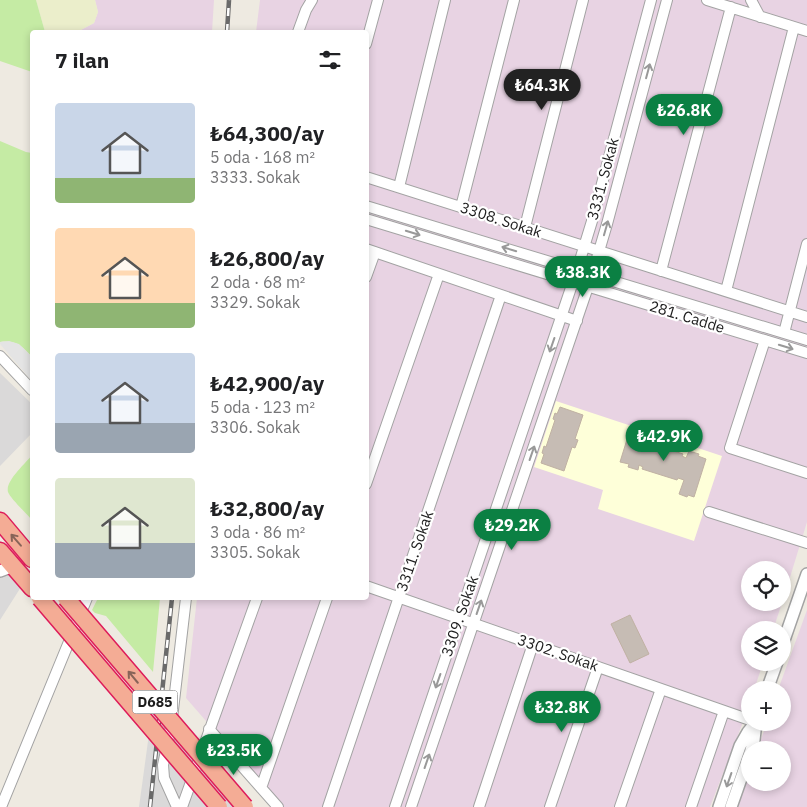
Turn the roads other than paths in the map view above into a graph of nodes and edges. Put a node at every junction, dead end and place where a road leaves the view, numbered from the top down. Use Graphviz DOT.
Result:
graph roads {
  1 [pos="312,0"];
  2 [pos="378,0"];
  3 [pos="445,0"];
  4 [pos="514,0"];
  5 [pos="583,0"];
  6 [pos="651,0"];
  7 [pos="667,0"];
  8 [pos="707,0"];
  9 [pos="751,0"];
  10 [pos="731,7"];
  11 [pos="760,16"];
  12 [pos="802,28"];
  13 [pos="299,30"];
  14 [pos="369,33"];
  15 [pos="369,178"];
  16 [pos="399,187"];
  17 [pos="369,207"];
  18 [pos="461,207"];
  19 [pos="369,220"];
  20 [pos="525,227"];
  21 [pos="807,244"];
  22 [pos="584,246"];
  23 [pos="371,250"];
  24 [pos="600,251"];
  25 [pos="577,270"];
  26 [pos="661,271"];
  27 [pos="439,274"];
  28 [pos="592,275"];
  29 [pos="573,282"];
  30 [pos="588,287"];
  31 [pos="726,291"];
  32 [pos="501,295"];
  33 [pos="790,311"];
  34 [pos="562,316"];
  35 [pos="807,317"];
  36 [pos="577,321"];
  37 [pos="784,333"];
  38 [pos="765,340"];
  39 [pos="807,340"];
  40 [pos="807,353"];
  41 [pos="0,356"];
  42 [pos="30,388"];
  43 [pos="807,473"];
  44 [pos="369,475"];
  45 [pos="709,512"];
  46 [pos="0,521"];
  47 [pos="807,543"];
  48 [pos="0,550"];
  49 [pos="30,557"];
  50 [pos="7,569"];
  51 [pos="807,574"];
  52 [pos="30,585"];
  53 [pos="369,587"];
  54 [pos="399,598"];
  55 [pos="42,600"];
  56 [pos="68,600"];
  57 [pos="86,600"];
  58 [pos="186,600"];
  59 [pos="257,600"];
  60 [pos="326,600"];
  61 [pos="459,619"];
  62 [pos="791,621"];
  63 [pos="474,624"];
  64 [pos="533,644"];
  65 [pos="598,667"];
  66 [pos="661,689"];
  67 [pos="724,711"];
  68 [pos="741,717"];
  69 [pos="209,729"];
  70 [pos="749,731"];
  71 [pos="741,778"];
  72 [pos="261,788"];
  73 [pos="1,807"];
  74 [pos="177,807"];
  75 [pos="182,807"];
  76 [pos="219,807"];
  77 [pos="245,807"];
  78 [pos="278,807"];
  79 [pos="328,807"];
  80 [pos="395,807"];
  81 [pos="411,807"];
  82 [pos="479,807"];
  83 [pos="550,807"];
  84 [pos="620,807"];
  85 [pos="691,807"];
  86 [pos="719,807"];
  87 [pos="731,807"];
  1 -- 13 [label="street"];
  2 -- 14 [label="street"];
  3 -- 16 [label="street"];
  4 -- 18 [label="street"];
  5 -- 20 [label="street"];
  6 -- 22 [label="street, 3331. Sokak"];
  24 -- 7 [label="street, 3331. Sokak, one-way"];
  8 -- 10 [label="street"];
  9 -- 11 [label="street"];
  10 -- 11 [label="street"];
  10 -- 26 [label="street"];
  11 -- 12 [label="street"];
  12 -- 31 [label="street"];
  15 -- 16 [label="street, 3308. Sokak"];
  16 -- 18 [label="street, 3308. Sokak"];
  25 -- 17 [label="street, 281. Cadde, one-way"];
  18 -- 20 [label="street, 3308. Sokak"];
  19 -- 29 [label="street, 281. Cadde, one-way"];
  20 -- 22 [label="street, 3308. Sokak"];
  21 -- 33 [label="street"];
  22 -- 24 [label="street, 3308. Sokak"];
  22 -- 25 [label="street, 3331. Sokak"];
  23 -- 27 [label="street"];
  24 -- 26 [label="street, 3308. Sokak"];
  24 -- 28 [label="street, 3331. Sokak"];
  25 -- 28 [label="street, 281. Cadde"];
  25 -- 29 [label="street, 3331. Sokak"];
  26 -- 31 [label="street, 3308. Sokak"];
  27 -- 32 [label="street"];
  27 -- 44 [label="street"];
  28 -- 30 [label="street, 3331. Sokak"];
  28 -- 37 [label="street, 281. Cadde"];
  29 -- 30 [label="street, 281. Cadde"];
  29 -- 34 [label="street, 3309. Sokak"];
  30 -- 36 [label="street, 3309. Sokak"];
  30 -- 38 [label="street, 281. Cadde"];
  31 -- 33 [label="street, 3308. Sokak"];
  32 -- 34 [label="street"];
  32 -- 54 [label="street, 3311. Sokak"];
  33 -- 35 [label="street, 3308. Sokak"];
  33 -- 37 [label="street"];
  34 -- 36 [label="street"];
  34 -- 61 [label="street, 3309. Sokak, one-way"];
  63 -- 36 [label="street, 3309. Sokak, one-way"];
  37 -- 39 [label="street, 281. Cadde"];
  38 -- 40 [label="street, 281. Cadde, one-way"];
  38 -- 43 [label="street"];
  41 -- 42 [label="street"];
  45 -- 47 [label="street"];
  49 -- 46 [label="highway, one-way"];
  48 -- 50 [label="highway"];
  50 -- 52 [label="highway"];
  51 -- 62 [label="street"];
  53 -- 54 [label="street, 3302. Sokak"];
  54 -- 61 [label="street, 3302. Sokak"];
  54 -- 79 [label="street, 3311. Sokak"];
  55 -- 76 [label="highway, D685, bridge"];
  77 -- 56 [label="highway, D685, one-way, bridge"];
  57 -- 73 [label="street"];
  58 -- 74 [label="street"];
  59 -- 69 [label="street"];
  60 -- 72 [label="street"];
  61 -- 63 [label="street, 3302. Sokak"];
  61 -- 80 [label="street, 3309. Sokak, one-way"];
  63 -- 64 [label="street, 3302. Sokak"];
  81 -- 63 [label="street, 3309. Sokak, one-way"];
  64 -- 65 [label="street, 3302. Sokak"];
  64 -- 82 [label="street"];
  65 -- 66 [label="street, 3302. Sokak"];
  65 -- 83 [label="street"];
  66 -- 67 [label="street, 3302. Sokak"];
  66 -- 84 [label="street"];
  67 -- 68 [label="street, 3302. Sokak"];
  67 -- 85 [label="street"];
  69 -- 72 [label="street"];
  69 -- 75 [label="street"];
  70 -- 86 [label="street, one-way"];
  71 -- 87 [label="street"];
  72 -- 78 [label="street"];
}
